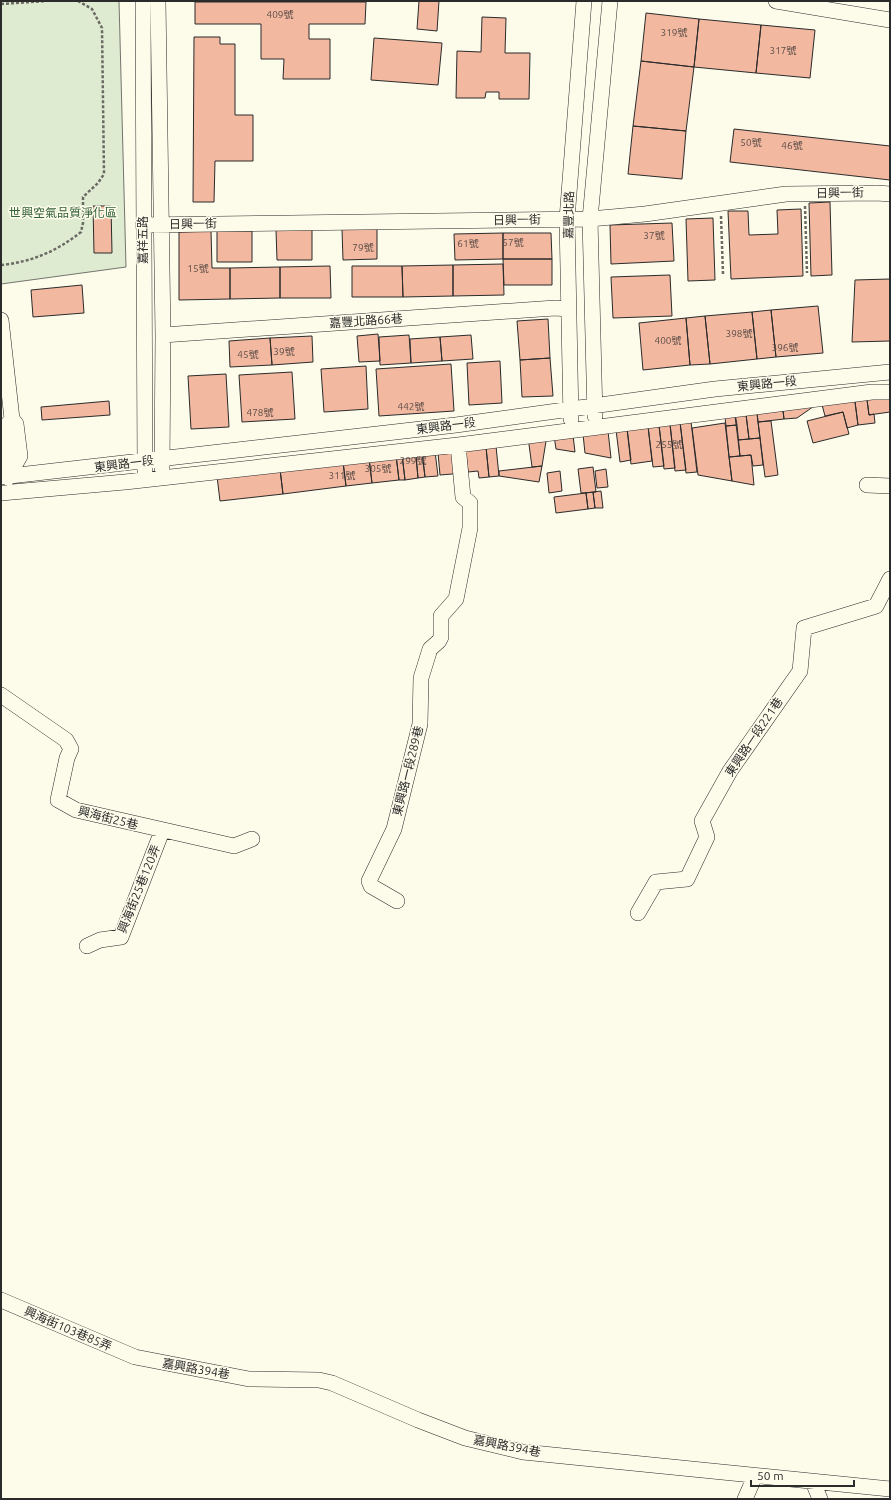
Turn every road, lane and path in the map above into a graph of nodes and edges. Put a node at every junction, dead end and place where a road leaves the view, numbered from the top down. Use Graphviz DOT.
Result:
graph roads {
  1 [pos="46,1"];
  2 [pos="78,1"];
  3 [pos="143,1"];
  4 [pos="158,1"];
  5 [pos="584,1"];
  6 [pos="610,1"];
  7 [pos="776,1"];
  8 [pos="1,4"];
  9 [pos="890,20"];
  10 [pos="805,194"];
  11 [pos="890,194"];
  12 [pos="720,203"];
  13 [pos="567,219"];
  14 [pos="590,219"];
  15 [pos="162,224"];
  16 [pos="143,225"];
  17 [pos="1,265"];
  18 [pos="807,273"];
  19 [pos="724,274"];
  20 [pos="569,309"];
  21 [pos="1,320"];
  22 [pos="164,335"];
  23 [pos="890,372"];
  24 [pos="890,392"];
  25 [pos="594,406"];
  26 [pos="570,410"];
  27 [pos="596,427"];
  28 [pos="572,430"];
  29 [pos="458,445"];
  30 [pos="161,459"];
  31 [pos="145,461"];
  32 [pos="5,477"];
  33 [pos="162,478"];
  34 [pos="144,479"];
  35 [pos="867,485"];
  36 [pos="890,486"];
  37 [pos="3,496"];
  38 [pos="890,579"];
  39 [pos="1,695"];
  40 [pos="162,831"];
  41 [pos="252,839"];
  42 [pos="397,901"];
  43 [pos="638,913"];
  44 [pos="87,946"];
  45 [pos="1,1300"];
  46 [pos="135,1357"];
  47 [pos="755,1476"];
  48 [pos="813,1482"];
  49 [pos="890,1488"];
  50 [pos="745,1499"];
  51 [pos="820,1499"];
  1 -- 8 [label="path"];
  2 -- 17 [label="path"];
  3 -- 16 [label="street, 嘉祥五路"];
  4 -- 15 [label="street, 嘉祥五路"];
  5 -- 13 [label="street, 嘉豐北路"];
  6 -- 14 [label="street, 嘉豐北路"];
  7 -- 9 [label="street"];
  10 -- 11 [label="street, 日興一街"];
  10 -- 12 [label="street, 日興一街"];
  10 -- 18 [label="path"];
  12 -- 14 [label="street, 日興一街"];
  12 -- 19 [label="path"];
  13 -- 14 [label="street, 日興一街"];
  13 -- 15 [label="street, 日興一街"];
  13 -- 20 [label="street, 嘉豐北路"];
  14 -- 25 [label="street, 嘉豐北路"];
  15 -- 16 [label="street, 日興一街"];
  15 -- 22 [label="street, 嘉祥五路"];
  16 -- 31 [label="street, 嘉祥五路"];
  20 -- 22 [label="street, 嘉豐北路66巷"];
  20 -- 26 [label="street, 嘉豐北路"];
  21 -- 32 [label="street"];
  22 -- 30 [label="street, 嘉祥五路"];
  23 -- 25 [label="street, 東興路一段"];
  24 -- 27 [label="street, 東興路一段"];
  25 -- 26 [label="street, 東興路一段"];
  25 -- 27 [label="street, 嘉豐北路"];
  26 -- 28 [label="street, 嘉豐北路"];
  26 -- 30 [label="street, 東興路一段"];
  27 -- 28 [label="street, 東興路一段"];
  28 -- 29 [label="street, 東興路一段"];
  29 -- 33 [label="street, 東興路一段"];
  29 -- 42 [label="street, 東興路一段289巷"];
  30 -- 31 [label="street, 東興路一段"];
  30 -- 33 [label="street, 嘉祥五路"];
  31 -- 32 [label="street, 東興路一段"];
  31 -- 34 [label="street, 嘉祥五路"];
  32 -- 37 [label="street"];
  33 -- 34 [label="street, 東興路一段"];
  34 -- 37 [label="street, 東興路一段"];
  35 -- 36 [label="street"];
  38 -- 43 [label="street, 東興路一段221巷"];
  39 -- 40 [label="street, 興海街25巷"];
  40 -- 41 [label="street, 興海街25巷"];
  40 -- 44 [label="street, 興海街25巷120弄"];
  45 -- 46 [label="street, 興海街103巷85弄"];
  46 -- 47 [label="street, 嘉興路394巷"];
  47 -- 48 [label="street, 嘉興路394巷"];
  47 -- 50 [label="street"];
  48 -- 49 [label="street, 嘉興路394巷"];
  48 -- 51 [label="street"];
}
